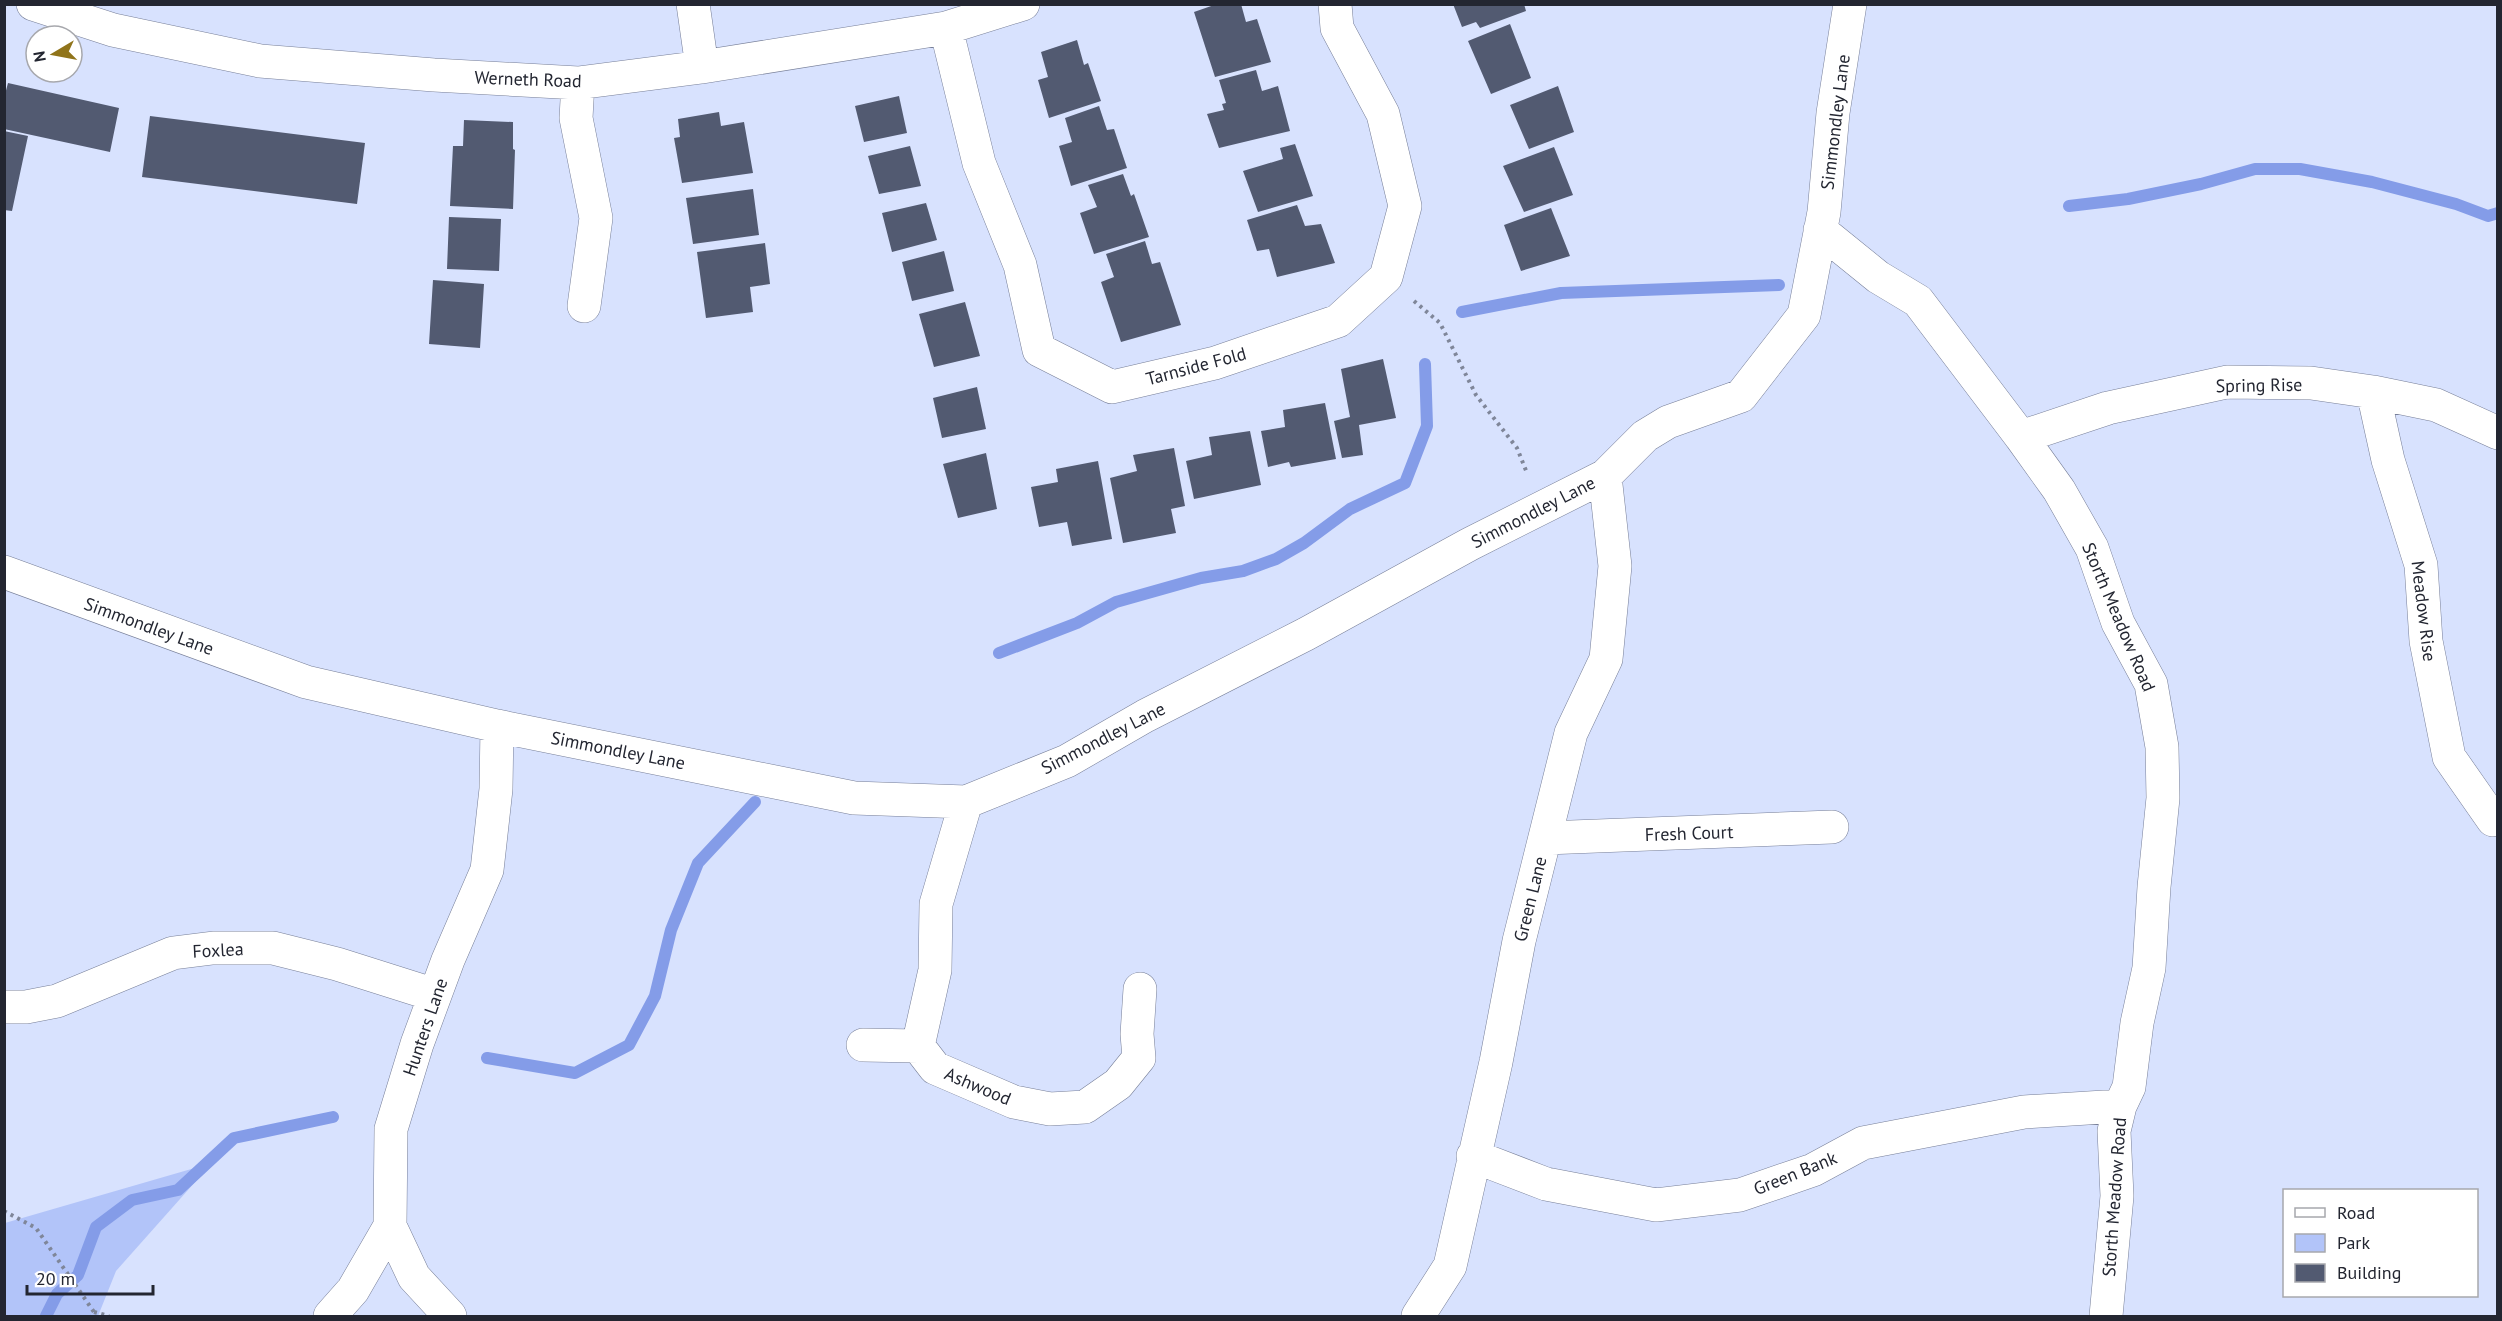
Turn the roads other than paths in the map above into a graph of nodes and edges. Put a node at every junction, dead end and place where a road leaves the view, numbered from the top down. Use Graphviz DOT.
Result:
graph roads {
  1 [pos="33,4"];
  2 [pos="693,4"];
  3 [pos="1023,4"];
  4 [pos="1335,4"];
  5 [pos="1850,4"];
  6 [pos="946,28"];
  7 [pos="702,67"];
  8 [pos="578,83"];
  9 [pos="1820,230"];
  10 [pos="584,306"];
  11 [pos="2373,392"];
  12 [pos="2498,432"];
  13 [pos="2021,437"];
  14 [pos="1605,476"];
  15 [pos="4,572"];
  16 [pos="497,726"];
  17 [pos="966,802"];
  18 [pos="2493,820"];
  19 [pos="1832,827"];
  20 [pos="1545,838"];
  21 [pos="1140,989"];
  22 [pos="435,995"];
  23 [pos="4,1007"];
  24 [pos="863,1045"];
  25 [pos="918,1046"];
  26 [pos="2120,1106"];
  27 [pos="1473,1156"];
  28 [pos="390,1226"];
  29 [pos="330,1317"];
  30 [pos="450,1317"];
  31 [pos="1418,1317"];
  32 [pos="2106,1317"];
  1 -- 8 [label="street, Werneth Road"];
  2 -- 7 [label="street"];
  3 -- 6 [label="street, Werneth Road"];
  4 -- 6 [label="street, Tarnside Fold"];
  5 -- 9 [label="street, Simmondley Lane"];
  6 -- 7 [label="street, Werneth Road"];
  7 -- 8 [label="street, Werneth Road"];
  8 -- 10 [label="street"];
  9 -- 13 [label="street, Storth Meadow Road"];
  9 -- 14 [label="street, Simmondley Lane"];
  11 -- 12 [label="street, Spring Rise"];
  11 -- 13 [label="street, Spring Rise"];
  11 -- 18 [label="street, Meadow Rise"];
  13 -- 26 [label="street, Storth Meadow Road"];
  14 -- 17 [label="street, Simmondley Lane"];
  14 -- 20 [label="street, Green Lane"];
  15 -- 16 [label="street, Simmondley Lane"];
  16 -- 17 [label="street, Simmondley Lane"];
  16 -- 22 [label="street, Hunters Lane"];
  17 -- 25 [label="street"];
  19 -- 20 [label="street, Fresh Court"];
  20 -- 27 [label="street, Green Lane"];
  21 -- 25 [label="street, Ashwood"];
  22 -- 23 [label="street, Foxlea"];
  22 -- 28 [label="street, Hunters Lane"];
  24 -- 25 [label="street"];
  26 -- 27 [label="street, Green Bank"];
  26 -- 32 [label="street, Storth Meadow Road"];
  27 -- 31 [label="street, Green Lane"];
  28 -- 29 [label="street"];
  28 -- 30 [label="street, Hunters Lane"];
}
